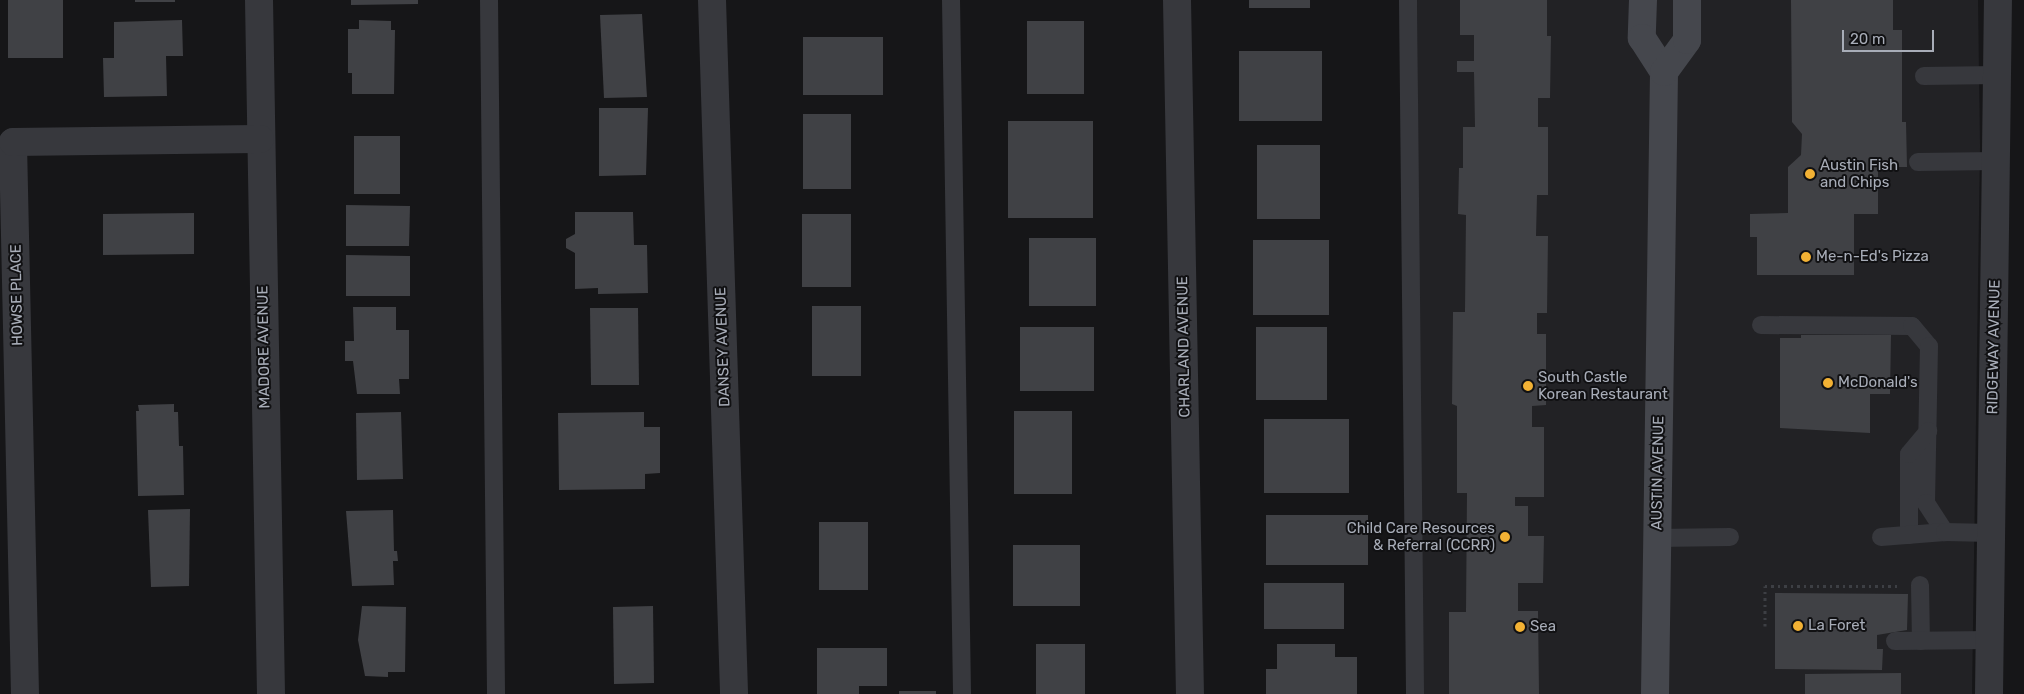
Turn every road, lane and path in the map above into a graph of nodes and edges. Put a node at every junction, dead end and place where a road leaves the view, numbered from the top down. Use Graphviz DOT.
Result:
graph roads {
  1 [pos="259,0"];
  2 [pos="489,0"];
  3 [pos="712,0"];
  4 [pos="952,0"];
  5 [pos="1177,0"];
  6 [pos="1408,0"];
  7 [pos="1643,0"];
  8 [pos="1687,0"];
  9 [pos="1998,0"];
  10 [pos="1664,72"];
  11 [pos="1997,75"];
  12 [pos="1924,76"];
  13 [pos="260,139"];
  14 [pos="1996,161"];
  15 [pos="1918,162"];
  16 [pos="1761,325"];
  17 [pos="1928,431"];
  18 [pos="1945,532"];
  19 [pos="1992,533"];
  20 [pos="1909,535"];
  21 [pos="1730,537"];
  22 [pos="1881,537"];
  23 [pos="1657,538"];
  24 [pos="1912,585"];
  25 [pos="1765,626"];
  26 [pos="1990,640"];
  27 [pos="1895,641"];
  28 [pos="1921,641"];
  29 [pos="25,694"];
  30 [pos="270,694"];
  31 [pos="496,694"];
  32 [pos="734,694"];
  33 [pos="962,694"];
  34 [pos="1190,694"];
  35 [pos="1415,694"];
  36 [pos="1655,694"];
  37 [pos="1989,694"];
  1 -- 13 [label="street, MADORE AVENUE"];
  2 -- 31 [label="lane"];
  3 -- 32 [label="street, DANSEY AVENUE"];
  4 -- 33 [label="lane"];
  5 -- 34 [label="street, CHARLAND AVENUE"];
  6 -- 35 [label="lane"];
  7 -- 10 [label="main road"];
  8 -- 10 [label="main road"];
  9 -- 11 [label="street, RIDGEWAY AVENUE"];
  10 -- 23 [label="main road, AUSTIN AVENUE"];
  11 -- 12 [label="lane"];
  11 -- 14 [label="street, RIDGEWAY AVENUE"];
  13 -- 29 [label="street, HOWSE PLACE"];
  13 -- 30 [label="street, MADORE AVENUE"];
  14 -- 15 [label="lane"];
  14 -- 19 [label="street, RIDGEWAY AVENUE"];
  16 -- 17 [label="lane"];
  17 -- 18 [label="lane"];
  17 -- 20 [label="lane"];
  18 -- 19 [label="lane"];
  18 -- 20 [label="lane"];
  19 -- 26 [label="street, RIDGEWAY AVENUE"];
  20 -- 22 [label="lane"];
  21 -- 23 [label="lane"];
  23 -- 36 [label="main road, AUSTIN AVENUE"];
  24 -- 25 [label="path"];
  24 -- 28 [label="lane"];
  26 -- 28 [label="lane"];
  26 -- 37 [label="street, RIDGEWAY AVENUE"];
  27 -- 28 [label="lane"];
}
